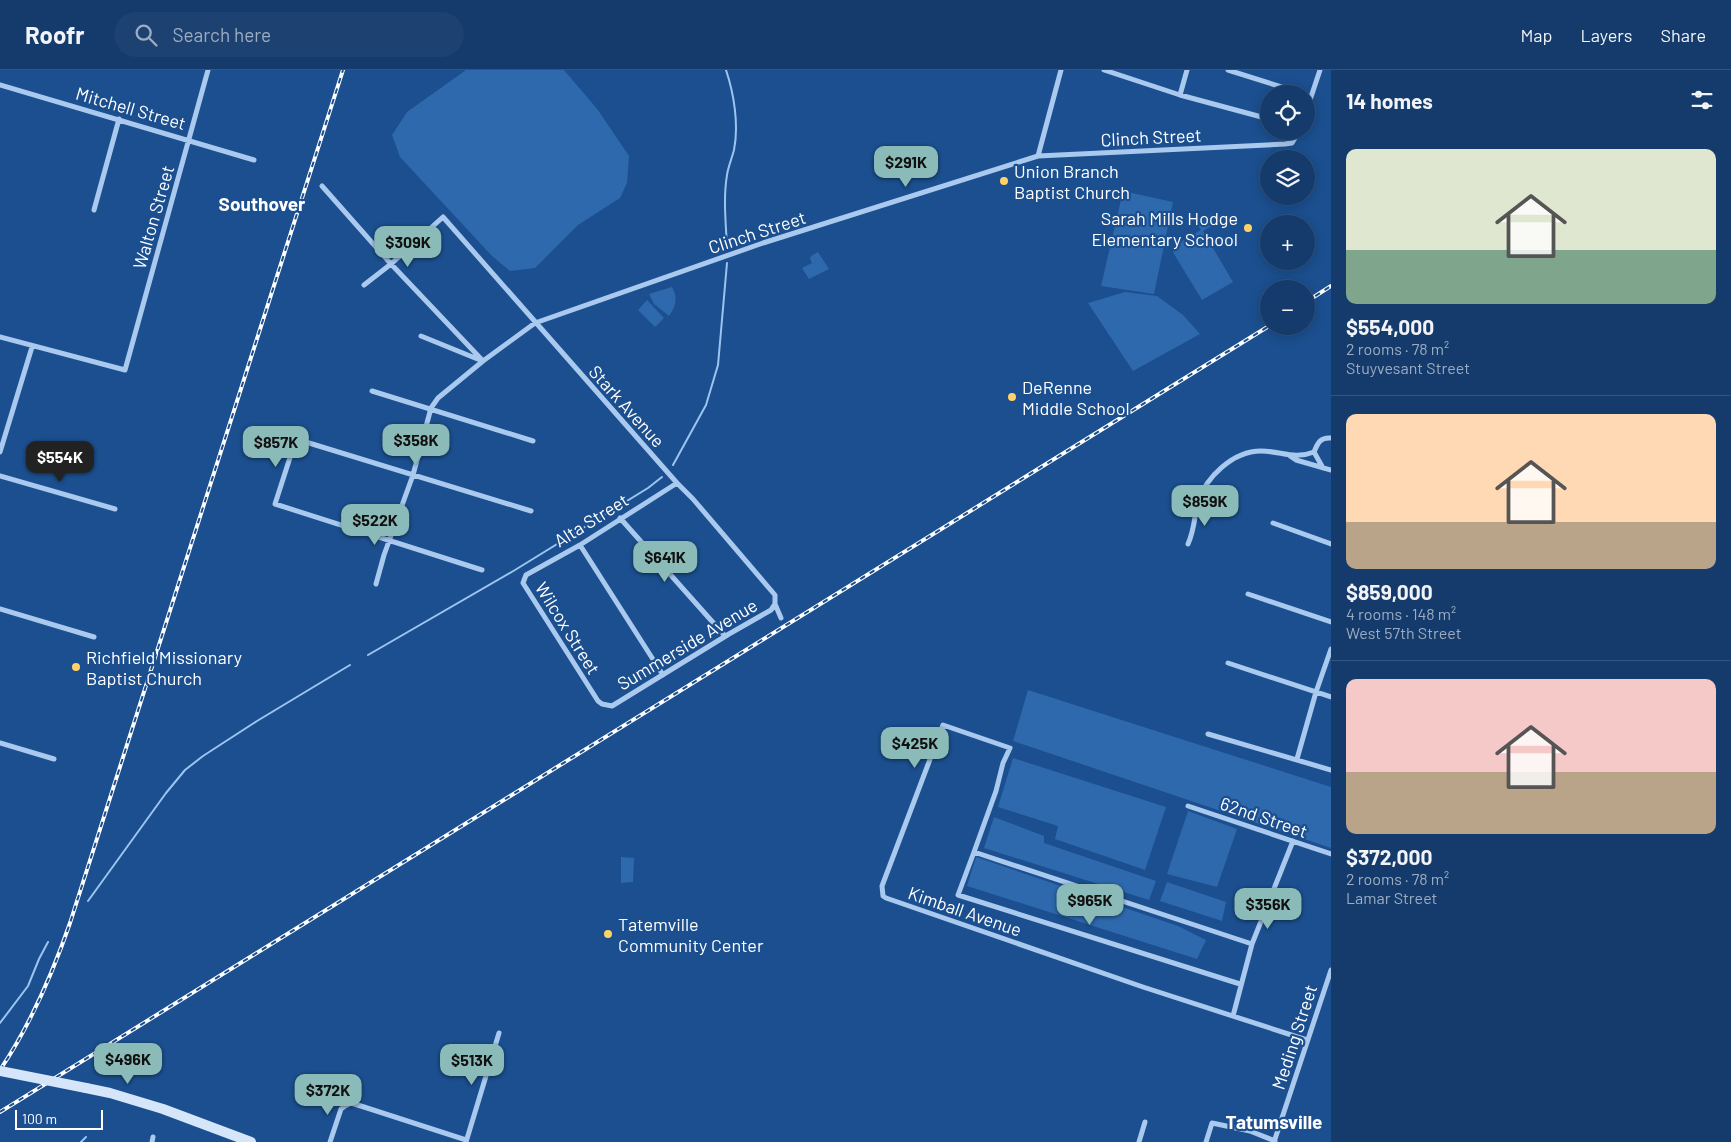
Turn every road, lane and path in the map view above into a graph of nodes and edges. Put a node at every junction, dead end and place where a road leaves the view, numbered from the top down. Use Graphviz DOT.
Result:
graph roads {
  1 [pos="208,70"];
  2 [pos="1061,70"];
  3 [pos="1104,70"];
  4 [pos="1187,70"];
  5 [pos="1228,70"];
  6 [pos="1320,70"];
  7 [pos="0,85"];
  8 [pos="1276,85"];
  9 [pos="1313,85"];
  10 [pos="1180,95"];
  11 [pos="1260,117"];
  12 [pos="119,119"];
  13 [pos="189,140"];
  14 [pos="1294,140"];
  15 [pos="1038,156"];
  16 [pos="254,160"];
  17 [pos="322,186"];
  18 [pos="94,210"];
  19 [pos="390,264"];
  20 [pos="364,285"];
  21 [pos="535,323"];
  22 [pos="421,336"];
  23 [pos="0,337"];
  24 [pos="32,346"];
  25 [pos="483,361"];
  26 [pos="372,391"];
  27 [pos="431,408"];
  28 [pos="1331,438"];
  29 [pos="533,441"];
  30 [pos="0,452"];
  31 [pos="1314,452"];
  32 [pos="1290,456"];
  33 [pos="1323,468"];
  34 [pos="1331,470"];
  35 [pos="413,475"];
  36 [pos="0,476"];
  37 [pos="677,483"];
  38 [pos="115,510"];
  39 [pos="531,511"];
  40 [pos="620,518"];
  41 [pos="1273,523"];
  42 [pos="389,540"];
  43 [pos="1188,544"];
  44 [pos="1331,544"];
  45 [pos="580,545"];
  46 [pos="482,570"];
  47 [pos="523,582"];
  48 [pos="376,584"];
  49 [pos="1248,594"];
  50 [pos="775,604"];
  51 [pos="0,609"];
  52 [pos="781,618"];
  53 [pos="1331,622"];
  54 [pos="725,636"];
  55 [pos="94,637"];
  56 [pos="1331,649"];
  57 [pos="1228,663"];
  58 [pos="663,675"];
  59 [pos="1316,692"];
  60 [pos="1331,697"];
  61 [pos="612,706"];
  62 [pos="1208,734"];
  63 [pos="0,743"];
  64 [pos="54,759"];
  65 [pos="1297,759"];
  66 [pos="1331,770"];
  67 [pos="1188,806"];
  68 [pos="1293,841"];
  69 [pos="974,852"];
  70 [pos="1331,854"];
  71 [pos="1252,944"];
  72 [pos="1331,970"];
  73 [pos="1240,984"];
  74 [pos="1233,1016"];
  75 [pos="499,1033"];
  76 [pos="1307,1040"];
  77 [pos="0,1071"];
  78 [pos="346,1094"];
  79 [pos="345,1106"];
  80 [pos="1145,1122"];
  81 [pos="466,1141"];
  82 [pos="251,1142"];
  83 [pos="330,1142"];
  84 [pos="1139,1142"];
  85 [pos="1206,1142"];
  86 [pos="1274,1142"];
  1 -- 13 [label="street, Walton Street"];
  2 -- 15 [label="street"];
  3 -- 10 [label="street"];
  4 -- 10 [label="street"];
  5 -- 8 [label="street"];
  6 -- 9 [label="street"];
  7 -- 12 [label="street, Mitchell Street"];
  10 -- 11 [label="street"];
  12 -- 13 [label="street, Mitchell Street"];
  12 -- 18 [label="street"];
  13 -- 16 [label="street, Mitchell Street"];
  13 -- 24 [label="street, Walton Street"];
  14 -- 15 [label="street, Clinch Street"];
  15 -- 21 [label="street, Clinch Street"];
  17 -- 19 [label="street"];
  19 -- 20 [label="street"];
  19 -- 21 [label="street, Stark Avenue"];
  19 -- 25 [label="street"];
  21 -- 25 [label="street, Clinch Street"];
  21 -- 37 [label="street, Stark Avenue"];
  22 -- 25 [label="street"];
  23 -- 24 [label="street"];
  24 -- 30 [label="street"];
  25 -- 27 [label="street, Clinch Street"];
  26 -- 27 [label="street"];
  27 -- 29 [label="street"];
  27 -- 35 [label="street, Clinch Street"];
  28 -- 31 [label="street"];
  31 -- 32 [label="street"];
  31 -- 33 [label="street"];
  32 -- 33 [label="street"];
  32 -- 43 [label="street"];
  33 -- 34 [label="street"];
  35 -- 39 [label="street"];
  35 -- 42 [label="street, Clinch Street"];
  35 -- 42 [label="street"];
  36 -- 38 [label="street"];
  37 -- 40 [label="street, Alta Street"];
  37 -- 50 [label="street, Stark Avenue"];
  40 -- 45 [label="street, Alta Street"];
  40 -- 54 [label="street"];
  41 -- 44 [label="street"];
  42 -- 46 [label="street"];
  42 -- 48 [label="street, Clinch Street"];
  45 -- 47 [label="street, Alta Street"];
  45 -- 58 [label="street"];
  47 -- 61 [label="street, Wilcox Street"];
  49 -- 53 [label="street"];
  50 -- 52 [label="street, Stark Avenue"];
  50 -- 54 [label="street, Summerside Avenue"];
  51 -- 55 [label="street"];
  54 -- 58 [label="street, Summerside Avenue"];
  56 -- 59 [label="street"];
  57 -- 59 [label="street"];
  58 -- 61 [label="street, Summerside Avenue"];
  59 -- 60 [label="street"];
  59 -- 65 [label="street"];
  62 -- 65 [label="street"];
  63 -- 64 [label="street"];
  65 -- 66 [label="street"];
  67 -- 68 [label="street, 62nd Street"];
  68 -- 70 [label="street, 62nd Street"];
  68 -- 71 [label="street"];
  69 -- 71 [label="street"];
  69 -- 73 [label="street"];
  69 -- 74 [label="street, Kimball Avenue"];
  71 -- 73 [label="street"];
  72 -- 76 [label="street, Meding Street"];
  73 -- 74 [label="street"];
  74 -- 76 [label="street, Kimball Avenue"];
  75 -- 81 [label="street"];
  76 -- 86 [label="street, Meding Street"];
  77 -- 82 [label="street, bridge"];
  78 -- 79 [label="street"];
  79 -- 81 [label="street"];
  79 -- 83 [label="street"];
  80 -- 84 [label="street"];
  85 -- 86 [label="street"];
}
